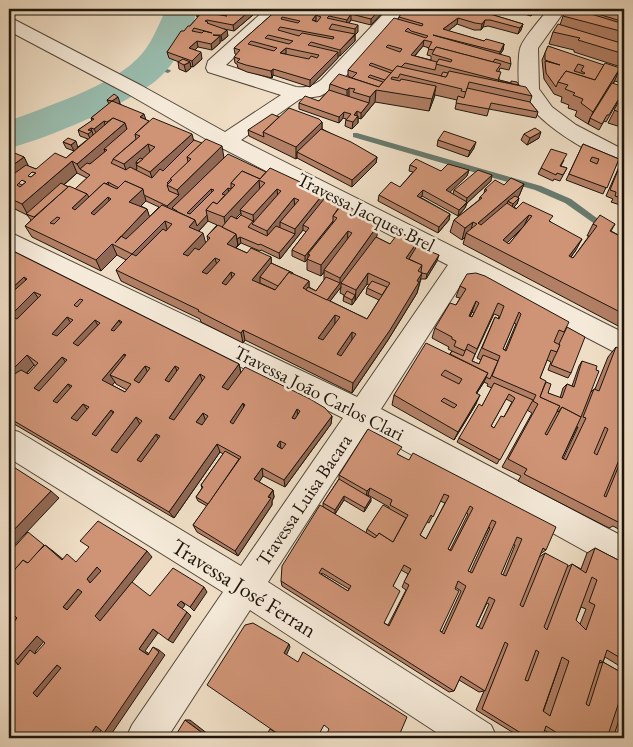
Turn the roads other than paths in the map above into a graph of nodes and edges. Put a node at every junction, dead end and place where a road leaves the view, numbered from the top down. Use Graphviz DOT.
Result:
graph roads {
  1 [pos="276,9"];
  2 [pos="397,9"];
  3 [pos="557,9"];
  4 [pos="9,24"];
  5 [pos="295,93"];
  6 [pos="225,142"];
  7 [pos="624,158"];
  8 [pos="9,241"];
  9 [pos="463,262"];
  10 [pos="624,346"];
  11 [pos="362,413"];
  12 [pos="9,442"];
  13 [pos="624,554"];
  14 [pos="245,588"];
  15 [pos="145,738"];
  16 [pos="478,738"];
  1 -- 5 [label="street"];
  2 -- 5 [label="street"];
  3 -- 7 [label="street"];
  4 -- 6 [label="street, Travessa Jacques Brel"];
  5 -- 6 [label="street"];
  6 -- 9 [label="street, Travessa Jacques Brel"];
  8 -- 11 [label="street, Travessa João Carlos Clari"];
  9 -- 10 [label="street, Travessa Jacques Brel"];
  9 -- 11 [label="street, Travessa Luisa Bacara"];
  11 -- 13 [label="street, Travessa João Carlos Clari"];
  11 -- 14 [label="street, Travessa Luisa Bacara"];
  12 -- 14 [label="street, Travessa José Ferran"];
  14 -- 15 [label="street, Travessa Luisa Bacara"];
  14 -- 16 [label="street, Travessa José Ferran"];
}
